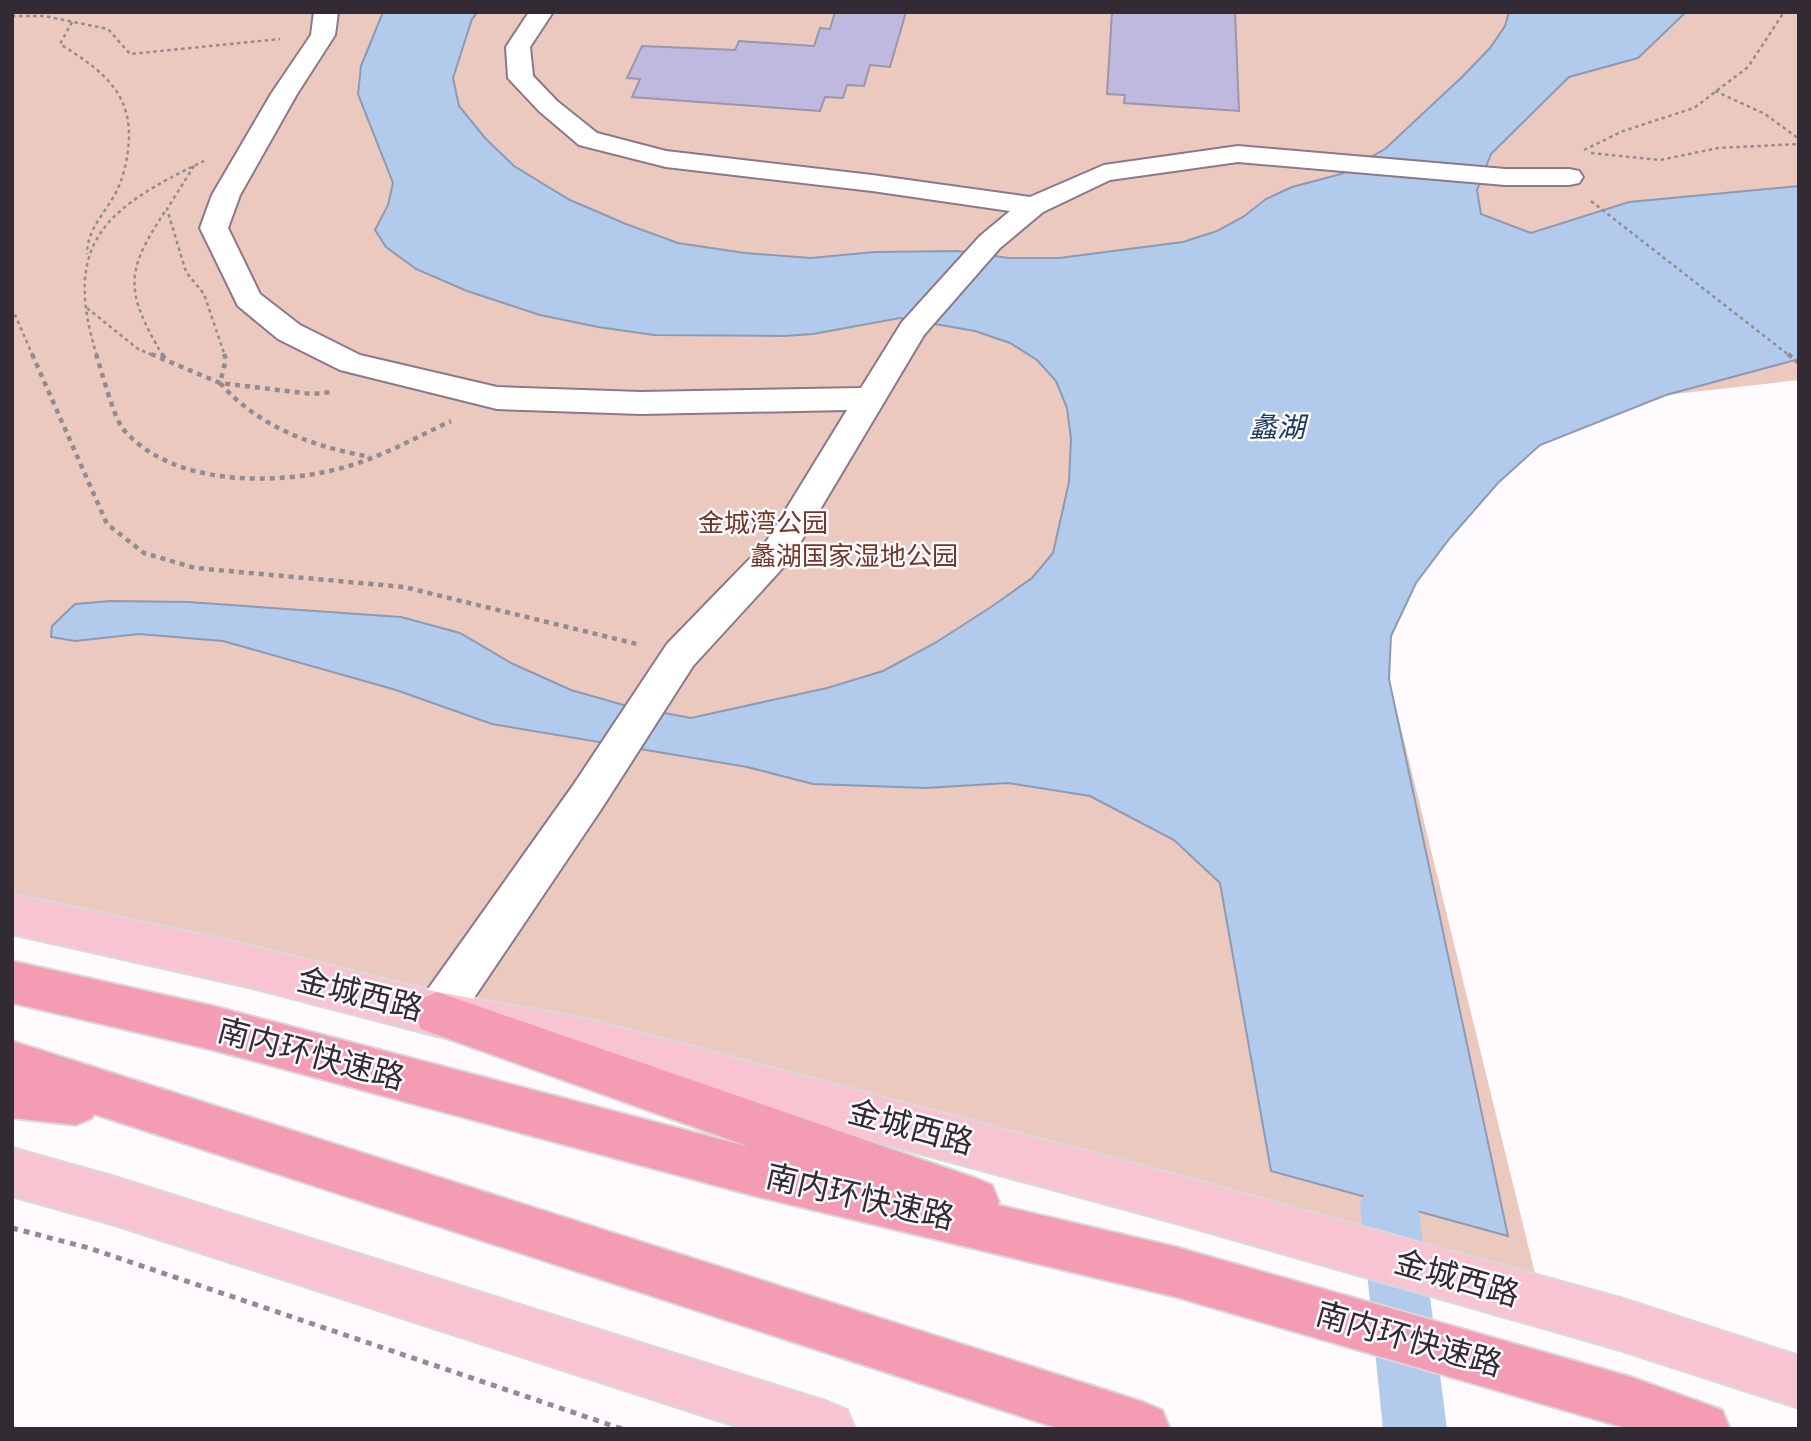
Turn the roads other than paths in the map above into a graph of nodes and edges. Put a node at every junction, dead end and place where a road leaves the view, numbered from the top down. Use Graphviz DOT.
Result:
graph roads {
  1 [pos="541,12"];
  2 [pos="324,24"];
  3 [pos="1577,186"];
  4 [pos="1033,206"];
  5 [pos="869,399"];
  6 [pos="12,914"];
  7 [pos="12,982"];
  8 [pos="437,1014"];
  9 [pos="12,1064"];
  10 [pos="12,1095"];
  11 [pos="165,1113"];
  12 [pos="12,1172"];
  13 [pos="1176,1272"];
  14 [pos="1799,1382"];
  15 [pos="828,1429"];
  16 [pos="1143,1429"];
  17 [pos="1703,1429"];
  1 -- 4 [label="lane"];
  2 -- 5 [label="lane"];
  3 -- 4 [label="lane"];
  4 -- 5 [label="lane"];
  5 -- 8 [label="lane"];
  6 -- 8 [label="main road, 金城西路"];
  7 -- 13 [label="highway, 南内环快速路"];
  8 -- 13 [label="highway"];
  8 -- 14 [label="main road, 金城西路"];
  9 -- 11 [label="highway"];
  10 -- 11 [label="highway"];
  11 -- 16 [label="highway"];
  12 -- 15 [label="main road"];
  13 -- 17 [label="highway, 南内环快速路"];
}
